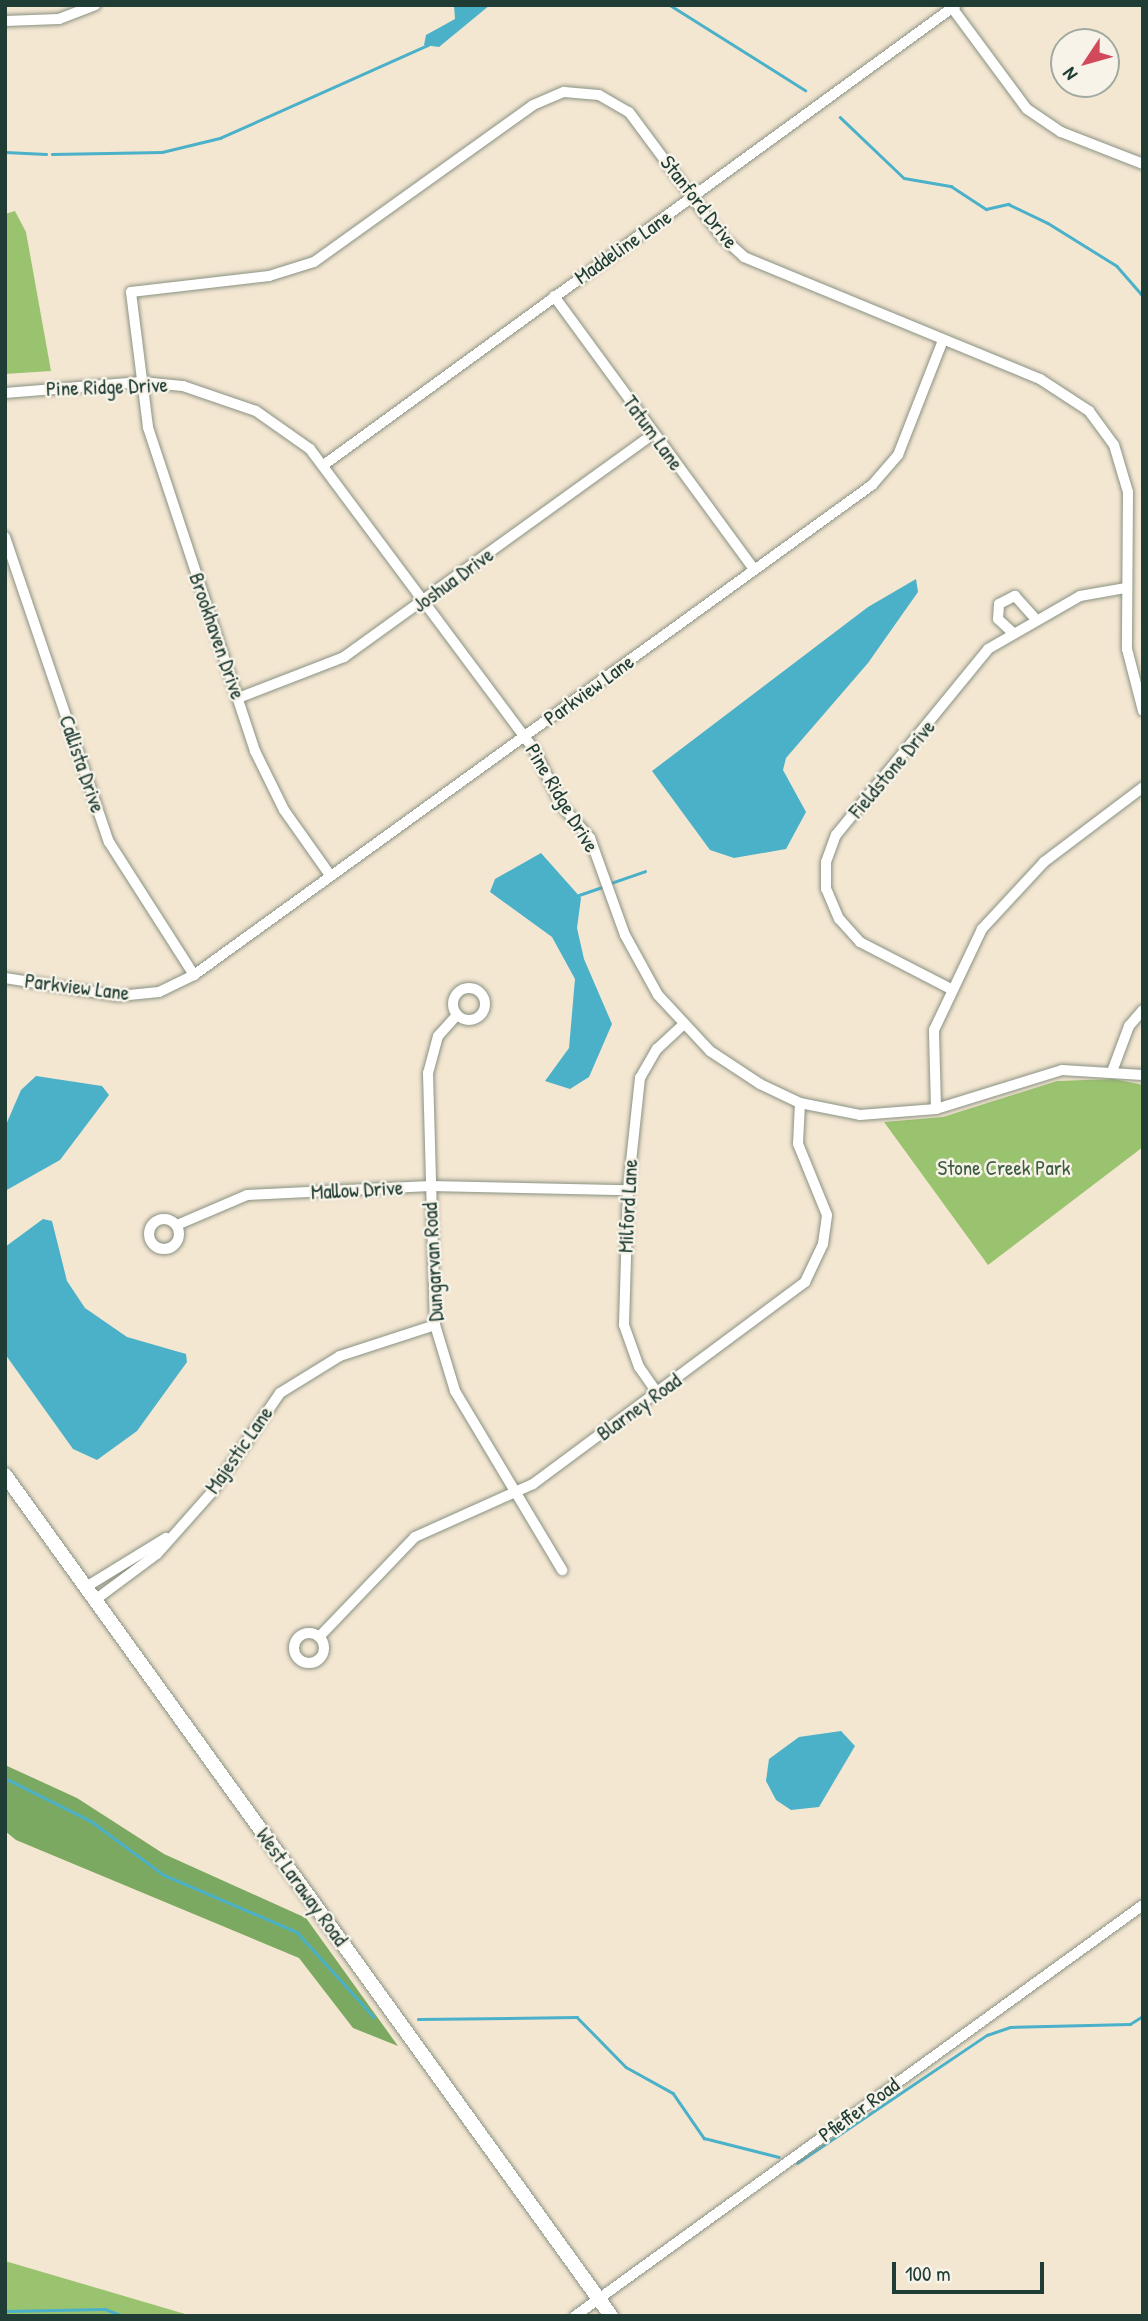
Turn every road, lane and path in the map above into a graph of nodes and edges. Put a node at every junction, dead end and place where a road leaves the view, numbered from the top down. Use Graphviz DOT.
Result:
graph roads {
  1 [pos="95,5"];
  2 [pos="953,6"];
  3 [pos="5,22"];
  4 [pos="1143,164"];
  5 [pos="692,198"];
  6 [pos="554,296"];
  7 [pos="943,340"];
  8 [pos="141,382"];
  9 [pos="5,393"];
  10 [pos="653,434"];
  11 [pos="325,464"];
  12 [pos="5,537"];
  13 [pos="754,569"];
  14 [pos="1126,588"];
  15 [pos="426,600"];
  16 [pos="1036,619"];
  17 [pos="1012,632"];
  18 [pos="238,698"];
  19 [pos="1143,711"];
  20 [pos="525,737"];
  21 [pos="1143,787"];
  22 [pos="330,875"];
  23 [pos="194,975"];
  24 [pos="5,978"];
  25 [pos="949,988"];
  26 [pos="1143,1010"];
  27 [pos="457,1015"];
  28 [pos="682,1026"];
  29 [pos="1113,1069"];
  30 [pos="1143,1075"];
  31 [pos="800,1103"];
  32 [pos="936,1109"];
  33 [pos="430,1186"];
  34 [pos="628,1190"];
  35 [pos="177,1225"];
  36 [pos="435,1325"];
  37 [pos="658,1394"];
  38 [pos="5,1475"];
  39 [pos="512,1495"];
  40 [pos="166,1538"];
  41 [pos="562,1570"];
  42 [pos="86,1587"];
  43 [pos="95,1600"];
  44 [pos="320,1636"];
  45 [pos="1143,1905"];
  46 [pos="599,2298"];
  47 [pos="575,2316"];
  48 [pos="611,2316"];
  1 -- 3 [label="street"];
  2 -- 4 [label="street"];
  2 -- 5 [label="street, Maddeline Lane"];
  5 -- 6 [label="street, Maddeline Lane"];
  5 -- 7 [label="street, Stanford Drive"];
  5 -- 8 [label="street, Stanford Drive"];
  6 -- 10 [label="street, Tatum Lane"];
  6 -- 11 [label="street, Maddeline Lane"];
  7 -- 13 [label="street, Parkview Lane"];
  7 -- 14 [label="street, Stanford Drive"];
  8 -- 9 [label="street, Pine Ridge Drive"];
  8 -- 11 [label="street, Pine Ridge Drive"];
  8 -- 18 [label="street, Brookhaven Drive"];
  10 -- 13 [label="street, Tatum Lane"];
  10 -- 15 [label="street, Joshua Drive"];
  11 -- 15 [label="street, Pine Ridge Drive"];
  12 -- 23 [label="street, Callista Drive"];
  13 -- 20 [label="street, Parkview Lane"];
  14 -- 16 [label="street, Fieldstone Drive"];
  14 -- 19 [label="street, Stanford Drive"];
  15 -- 18 [label="street, Joshua Drive"];
  15 -- 20 [label="street, Pine Ridge Drive"];
  16 -- 17 [label="street, Fieldstone Drive"];
  16 -- 17 [label="street"];
  17 -- 25 [label="street, Fieldstone Drive"];
  18 -- 22 [label="street, Brookhaven Drive"];
  20 -- 22 [label="street, Parkview Lane"];
  20 -- 28 [label="street, Pine Ridge Drive"];
  21 -- 25 [label="street"];
  22 -- 23 [label="street, Parkview Lane"];
  23 -- 24 [label="street, Parkview Lane"];
  25 -- 32 [label="street"];
  26 -- 29 [label="street"];
  27 -- 33 [label="street, Dungarvan Road"];
  28 -- 31 [label="street, Pine Ridge Drive"];
  28 -- 34 [label="street, Milford Lane"];
  29 -- 30 [label="street, Pine Ridge Drive"];
  29 -- 32 [label="street, Pine Ridge Drive"];
  31 -- 32 [label="street, Pine Ridge Drive"];
  31 -- 37 [label="street, Blarney Road"];
  33 -- 34 [label="street, Mallow Drive"];
  33 -- 35 [label="street, Mallow Drive"];
  33 -- 36 [label="street, Dungarvan Road"];
  34 -- 37 [label="street, Milford Lane"];
  36 -- 39 [label="street, Dungarvan Road"];
  36 -- 40 [label="street, Majestic Lane"];
  37 -- 39 [label="street, Blarney Road"];
  38 -- 42 [label="main road, West Laraway Road"];
  39 -- 41 [label="street, Dungarvan Road"];
  39 -- 44 [label="street, Blarney Road"];
  40 -- 42 [label="street, Majestic Lane"];
  40 -- 43 [label="street, Majestic Lane"];
  42 -- 43 [label="main road, West Laraway Road"];
  43 -- 46 [label="main road, West Laraway Road"];
  45 -- 46 [label="street, Pfieffer Road"];
  46 -- 47 [label="street, Pfieffer Road"];
  46 -- 48 [label="main road, West Laraway Road"];
}
